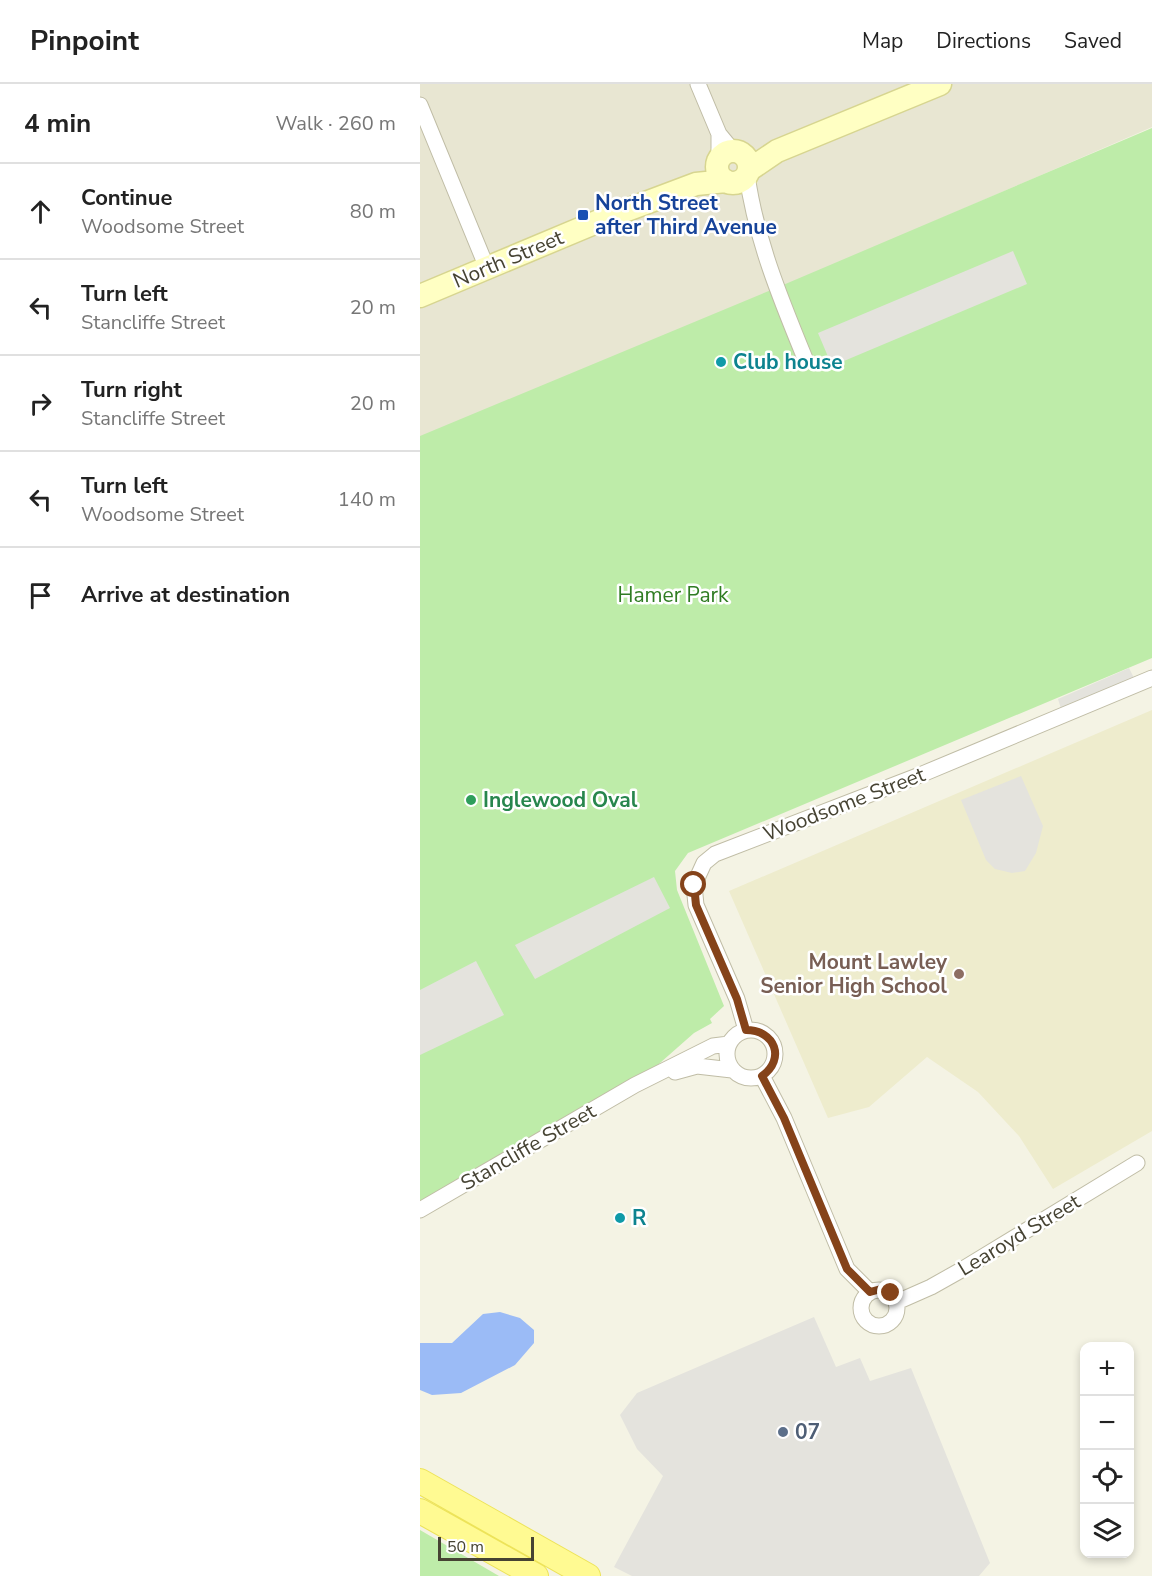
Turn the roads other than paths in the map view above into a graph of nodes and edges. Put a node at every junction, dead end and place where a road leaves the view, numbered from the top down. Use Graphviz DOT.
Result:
graph roads {
  1 [pos="698,84"];
  2 [pos="939,84"];
  3 [pos="420,105"];
  4 [pos="732,164"];
  5 [pos="487,268"];
  6 [pos="420,296"];
  7 [pos="806,360"];
  8 [pos="1152,678"];
  9 [pos="746,1030"];
  10 [pos="729,1044"];
  11 [pos="732,1070"];
  12 [pos="762,1076"];
  13 [pos="635,1085"];
  14 [pos="1137,1162"];
  15 [pos="420,1210"];
  16 [pos="870,1292"];
  17 [pos="897,1302"];
  18 [pos="420,1481"];
  19 [pos="420,1512"];
  20 [pos="536,1576"];
  21 [pos="588,1576"];
  1 -- 4 [label="street"];
  2 -- 4 [label="main road, North Street"];
  3 -- 5 [label="street"];
  4 -- 5 [label="main road, North Street"];
  4 -- 7 [label="street"];
  5 -- 6 [label="main road, North Street"];
  8 -- 9 [label="street, Woodsome Street"];
  9 -- 10 [label="street, Stancliffe Street"];
  9 -- 12 [label="street"];
  10 -- 11 [label="street"];
  10 -- 13 [label="street, Stancliffe Street"];
  11 -- 12 [label="street, Stancliffe Street"];
  11 -- 13 [label="street, Stancliffe Street"];
  12 -- 16 [label="street"];
  13 -- 15 [label="street, Stancliffe Street"];
  14 -- 17 [label="street, Learoyd Street"];
  16 -- 17 [label="street"];
  16 -- 17 [label="street"];
  18 -- 21 [label="main road"];
  19 -- 20 [label="main road"];
}
